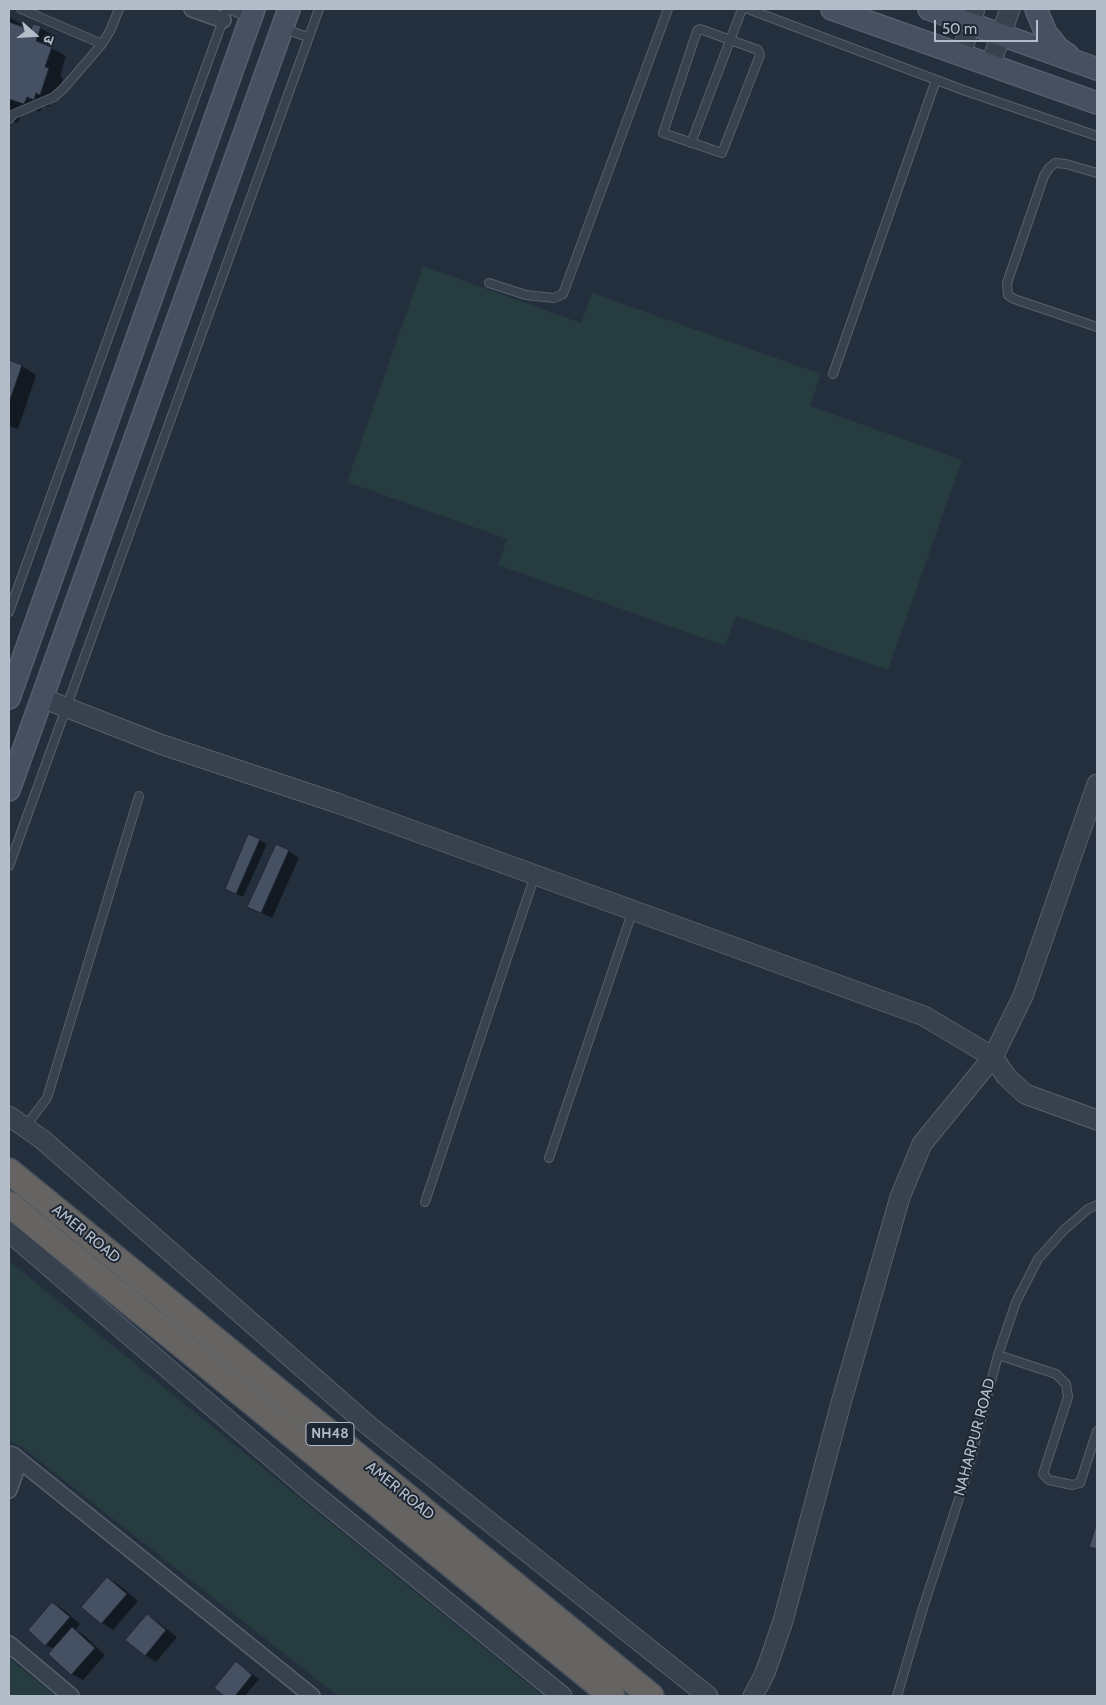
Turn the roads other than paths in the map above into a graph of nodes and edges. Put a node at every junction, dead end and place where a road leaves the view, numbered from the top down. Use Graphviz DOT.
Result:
graph roads {
  1 [pos="21,9"];
  2 [pos="119,9"];
  3 [pos="192,9"];
  4 [pos="318,9"];
  5 [pos="668,9"];
  6 [pos="742,9"];
  7 [pos="748,9"];
  8 [pos="832,9"];
  9 [pos="929,9"];
  10 [pos="1010,9"];
  11 [pos="1036,9"];
  12 [pos="226,13"];
  13 [pos="252,13"];
  14 [pos="973,16"];
  15 [pos="285,18"];
  16 [pos="1001,34"];
  17 [pos="308,37"];
  18 [pos="730,39"];
  19 [pos="102,44"];
  20 [pos="961,55"];
  21 [pos="990,66"];
  22 [pos="1088,66"];
  23 [pos="936,80"];
  24 [pos="1097,103"];
  25 [pos="9,119"];
  26 [pos="1097,136"];
  27 [pos="691,144"];
  28 [pos="1097,173"];
  29 [pos="489,283"];
  30 [pos="1097,327"];
  31 [pos="833,374"];
  32 [pos="9,612"];
  33 [pos="9,698"];
  34 [pos="42,698"];
  35 [pos="65,708"];
  36 [pos="1097,784"];
  37 [pos="9,790"];
  38 [pos="139,796"];
  39 [pos="9,866"];
  40 [pos="535,875"];
  41 [pos="633,910"];
  42 [pos="992,1057"];
  43 [pos="9,1116"];
  44 [pos="1097,1120"];
  45 [pos="25,1127"];
  46 [pos="550,1158"];
  47 [pos="9,1171"];
  48 [pos="425,1202"];
  49 [pos="9,1204"];
  50 [pos="1097,1205"];
  51 [pos="9,1232"];
  52 [pos="998,1355"];
  53 [pos="1097,1431"];
  54 [pos="14,1457"];
  55 [pos="9,1490"];
  56 [pos="9,1644"];
  57 [pos="71,1696"];
  58 [pos="312,1696"];
  59 [pos="562,1696"];
  60 [pos="612,1696"];
  61 [pos="651,1696"];
  62 [pos="708,1696"];
  63 [pos="753,1696"];
  64 [pos="897,1696"];
  1 -- 19 [label="lane"];
  2 -- 19 [label="lane"];
  3 -- 12 [label="street"];
  4 -- 17 [label="lane"];
  5 -- 29 [label="lane"];
  6 -- 18 [label="lane"];
  7 -- 23 [label="lane"];
  8 -- 20 [label="main road"];
  9 -- 14 [label="main road"];
  10 -- 16 [label="street"];
  11 -- 22 [label="main road"];
  12 -- 13 [label="lane"];
  12 -- 32 [label="lane"];
  13 -- 15 [label="main road"];
  13 -- 33 [label="main road"];
  14 -- 16 [label="main road"];
  14 -- 20 [label="street"];
  15 -- 17 [label="lane"];
  15 -- 34 [label="main road"];
  16 -- 21 [label="street"];
  16 -- 22 [label="main road"];
  17 -- 35 [label="lane"];
  18 -- 27 [label="lane"];
  18 -- 27 [label="lane"];
  18 -- 27 [label="lane"];
  19 -- 25 [label="lane"];
  20 -- 21 [label="main road"];
  21 -- 24 [label="main road"];
  23 -- 26 [label="lane"];
  23 -- 31 [label="lane"];
  28 -- 30 [label="lane"];
  34 -- 35 [label="street"];
  34 -- 37 [label="main road"];
  35 -- 39 [label="lane"];
  35 -- 40 [label="street"];
  36 -- 42 [label="street"];
  38 -- 45 [label="lane"];
  40 -- 41 [label="street"];
  40 -- 48 [label="lane"];
  41 -- 42 [label="street"];
  41 -- 46 [label="lane"];
  42 -- 44 [label="street"];
  42 -- 63 [label="street"];
  43 -- 45 [label="street"];
  45 -- 62 [label="street"];
  47 -- 61 [label="highway, AMER ROAD / NH48"];
  49 -- 60 [label="highway, AMER ROAD / NH48"];
  50 -- 52 [label="lane, NAHARPUR ROAD"];
  51 -- 59 [label="street"];
  52 -- 53 [label="lane"];
  52 -- 64 [label="lane, NAHARPUR ROAD"];
  54 -- 55 [label="street"];
  54 -- 58 [label="street"];
  56 -- 57 [label="street"];
}
